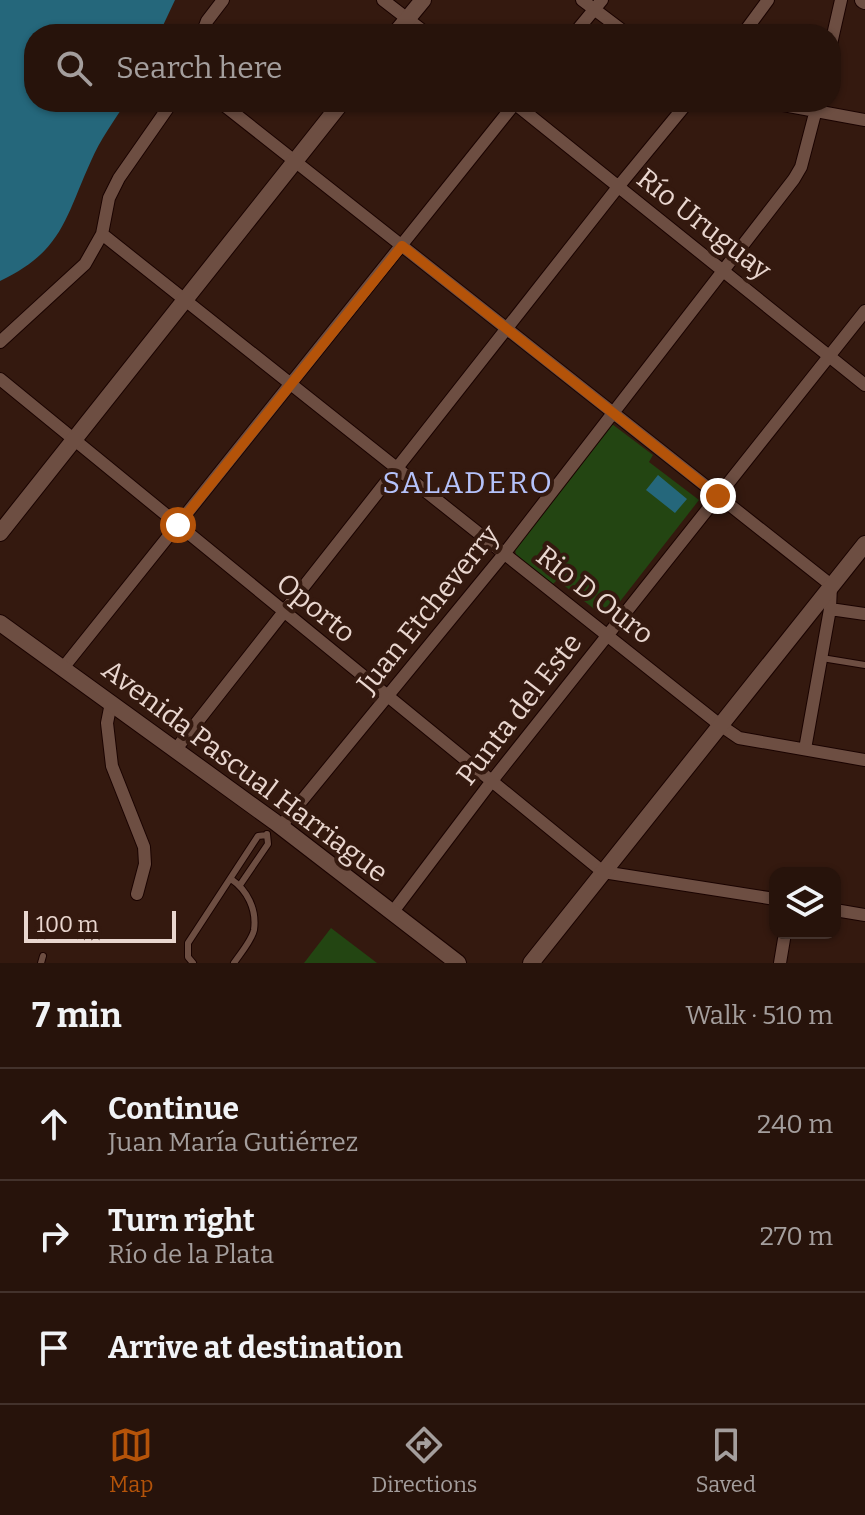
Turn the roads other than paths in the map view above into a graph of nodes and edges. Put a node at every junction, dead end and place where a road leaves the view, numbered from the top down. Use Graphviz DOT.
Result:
graph roads {
  1 [pos="223,0"];
  2 [pos="383,0"];
  3 [pos="423,0"];
  4 [pos="582,0"];
  5 [pos="768,0"];
  6 [pos="841,0"];
  7 [pos="598,5"];
  8 [pos="407,18"];
  9 [pos="206,24"];
  10 [pos="402,24"];
  11 [pos="414,24"];
  12 [pos="582,24"];
  13 [pos="617,24"];
  14 [pos="750,24"];
  15 [pos="836,24"];
  16 [pos="165,112"];
  17 [pos="233,112"];
  18 [pos="334,112"];
  19 [pos="508,112"];
  20 [pos="526,112"];
  21 [pos="680,112"];
  22 [pos="816,112"];
  23 [pos="835,112"];
  24 [pos="865,120"];
  25 [pos="295,161"];
  26 [pos="618,187"];
  27 [pos="102,234"];
  28 [pos="402,246"];
  29 [pos="723,269"];
  30 [pos="185,301"];
  31 [pos="865,311"];
  32 [pos="507,328"];
  33 [pos="0,342"];
  34 [pos="830,355"];
  35 [pos="0,379"];
  36 [pos="292,385"];
  37 [pos="865,385"];
  38 [pos="612,412"];
  39 [pos="74,440"];
  40 [pos="397,469"];
  41 [pos="718,496"];
  42 [pos="178,525"];
  43 [pos="0,533"];
  44 [pos="865,544"];
  45 [pos="504,554"];
  46 [pos="831,585"];
  47 [pos="830,609"];
  48 [pos="283,612"];
  49 [pos="865,614"];
  50 [pos="0,623"];
  51 [pos="608,636"];
  52 [pos="822,658"];
  53 [pos="865,665"];
  54 [pos="63,668"];
  55 [pos="388,697"];
  56 [pos="111,703"];
  57 [pos="720,725"];
  58 [pos="176,749"];
  59 [pos="805,749"];
  60 [pos="865,760"];
  61 [pos="491,782"];
  62 [pos="274,827"];
  63 [pos="603,872"];
  64 [pos="231,879"];
  65 [pos="240,885"];
  66 [pos="137,894"];
  67 [pos="769,898"];
  68 [pos="841,911"];
  69 [pos="392,913"];
  70 [pos="865,915"];
  71 [pos="784,939"];
  72 [pos="193,963"];
  73 [pos="234,963"];
  74 [pos="458,963"];
  75 [pos="531,963"];
  76 [pos="780,963"];
  1 -- 9 [label="street"];
  2 -- 8 [label="street"];
  3 -- 8 [label="street"];
  4 -- 7 [label="street"];
  5 -- 14 [label="street"];
  6 -- 15 [label="street"];
  7 -- 12 [label="street"];
  7 -- 13 [label="street"];
  8 -- 10 [label="street"];
  8 -- 11 [label="street"];
  16 -- 27 [label="street"];
  17 -- 25 [label="street"];
  18 -- 25 [label="street"];
  19 -- 28 [label="street"];
  20 -- 26 [label="street, Río Uruguay"];
  21 -- 26 [label="street"];
  22 -- 29 [label="street, Juan Etcheverry"];
  23 -- 24 [label="street"];
  25 -- 28 [label="street"];
  25 -- 30 [label="street"];
  26 -- 29 [label="street, Río Uruguay"];
  26 -- 32 [label="street"];
  27 -- 30 [label="street, Rio D Ouro"];
  27 -- 33 [label="street"];
  28 -- 32 [label="street"];
  28 -- 36 [label="street"];
  29 -- 34 [label="street, Río Uruguay"];
  29 -- 38 [label="street, Juan Etcheverry"];
  30 -- 36 [label="street, Rio D Ouro"];
  30 -- 39 [label="street"];
  31 -- 34 [label="street, Punta del Este"];
  32 -- 38 [label="street"];
  32 -- 40 [label="street"];
  34 -- 37 [label="street, Río Uruguay"];
  34 -- 41 [label="street, Punta del Este"];
  35 -- 39 [label="street, Oporto"];
  36 -- 40 [label="street, Rio D Ouro"];
  36 -- 42 [label="street"];
  38 -- 41 [label="street"];
  38 -- 45 [label="street, Juan Etcheverry"];
  39 -- 42 [label="street, Oporto"];
  39 -- 43 [label="street"];
  40 -- 45 [label="street, Rio D Ouro"];
  40 -- 48 [label="street"];
  41 -- 46 [label="street"];
  41 -- 51 [label="street, Punta del Este"];
  42 -- 48 [label="street, Oporto"];
  42 -- 54 [label="street"];
  44 -- 46 [label="street"];
  45 -- 51 [label="street, Rio D Ouro"];
  45 -- 55 [label="street, Juan Etcheverry"];
  46 -- 47 [label="street"];
  46 -- 57 [label="street"];
  47 -- 49 [label="street"];
  47 -- 52 [label="street"];
  48 -- 55 [label="street, Oporto"];
  48 -- 58 [label="street"];
  50 -- 54 [label="street, Avenida Pascual Harriague"];
  51 -- 57 [label="street, Rio D Ouro"];
  51 -- 61 [label="street, Punta del Este"];
  52 -- 53 [label="lane"];
  52 -- 59 [label="street"];
  54 -- 56 [label="street, Avenida Pascual Harriague"];
  55 -- 61 [label="street, Oporto"];
  55 -- 62 [label="street, Juan Etcheverry"];
  56 -- 58 [label="street, Avenida Pascual Harriague"];
  56 -- 66 [label="street"];
  57 -- 59 [label="street, Rio D Ouro"];
  57 -- 63 [label="street"];
  58 -- 62 [label="street, Avenida Pascual Harriague"];
  59 -- 60 [label="street, Rio D Ouro"];
  61 -- 63 [label="street, Oporto"];
  61 -- 69 [label="street, Punta del Este"];
  62 -- 64 [label="lane"];
  62 -- 65 [label="lane"];
  62 -- 69 [label="street, Avenida Pascual Harriague"];
  63 -- 67 [label="street"];
  63 -- 75 [label="street"];
  64 -- 65 [label="lane"];
  64 -- 72 [label="lane"];
  65 -- 73 [label="lane"];
  68 -- 70 [label="street"];
  69 -- 74 [label="street, Avenida Pascual Harriague"];
  71 -- 76 [label="street"];
}
